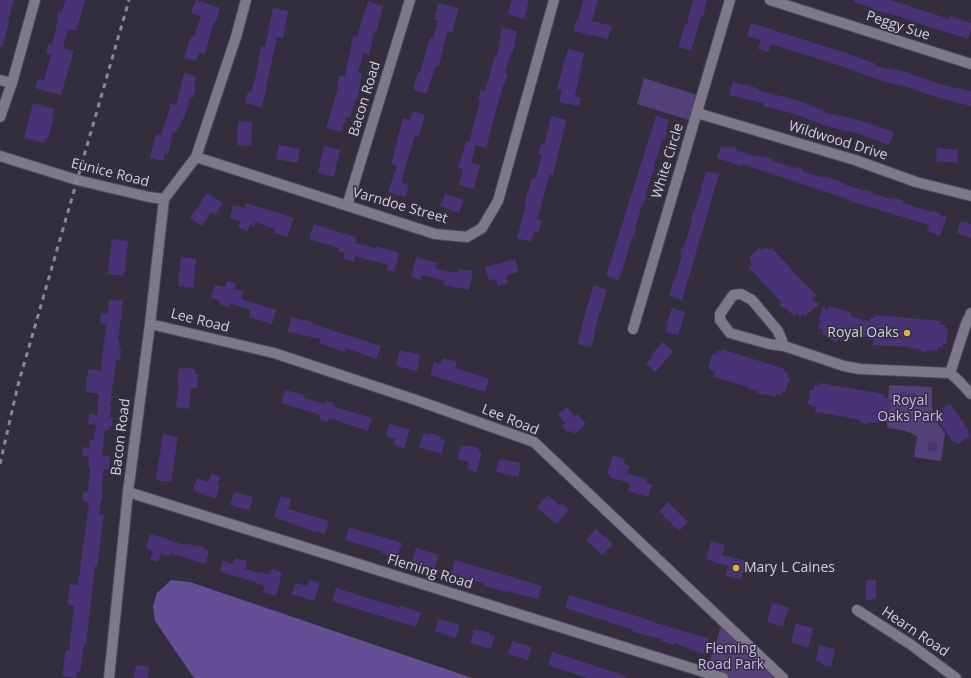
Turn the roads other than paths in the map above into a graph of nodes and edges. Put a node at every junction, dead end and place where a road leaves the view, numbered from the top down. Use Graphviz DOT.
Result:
graph roads {
  1 [pos="35,0"];
  2 [pos="246,0"];
  3 [pos="410,0"];
  4 [pos="554,0"];
  5 [pos="730,0"];
  6 [pos="770,0"];
  7 [pos="971,64"];
  8 [pos="0,80"];
  9 [pos="12,83"];
  10 [pos="697,113"];
  11 [pos="0,117"];
  12 [pos="0,156"];
  13 [pos="196,157"];
  14 [pos="971,196"];
  15 [pos="164,199"];
  16 [pos="347,206"];
  17 [pos="971,314"];
  18 [pos="150,324"];
  19 [pos="633,329"];
  20 [pos="784,346"];
  21 [pos="950,373"];
  22 [pos="971,394"];
  23 [pos="128,492"];
  24 [pos="857,610"];
  25 [pos="109,678"];
  26 [pos="723,678"];
  27 [pos="783,678"];
  28 [pos="956,678"];
  1 -- 9 [label="street"];
  2 -- 13 [label="street"];
  3 -- 16 [label="street, Bacon Road"];
  4 -- 16 [label="street, Varndoe Street"];
  5 -- 10 [label="street, White Circle"];
  6 -- 7 [label="street, Peggy Sue"];
  8 -- 9 [label="street"];
  9 -- 11 [label="street"];
  10 -- 14 [label="street, Wildwood Drive"];
  10 -- 19 [label="street, White Circle"];
  12 -- 15 [label="street, Eunice Road"];
  13 -- 15 [label="street, Eunice Road"];
  13 -- 16 [label="street, Varndoe Street"];
  15 -- 18 [label="street, Bacon Road"];
  17 -- 21 [label="street"];
  18 -- 23 [label="street, Bacon Road"];
  18 -- 27 [label="street, Lee Road"];
  20 -- 20 [label="street"];
  20 -- 21 [label="street"];
  21 -- 22 [label="street"];
  23 -- 25 [label="street, Bacon Road"];
  23 -- 26 [label="street, Fleming Road"];
  24 -- 28 [label="street, Hearn Road"];
}
